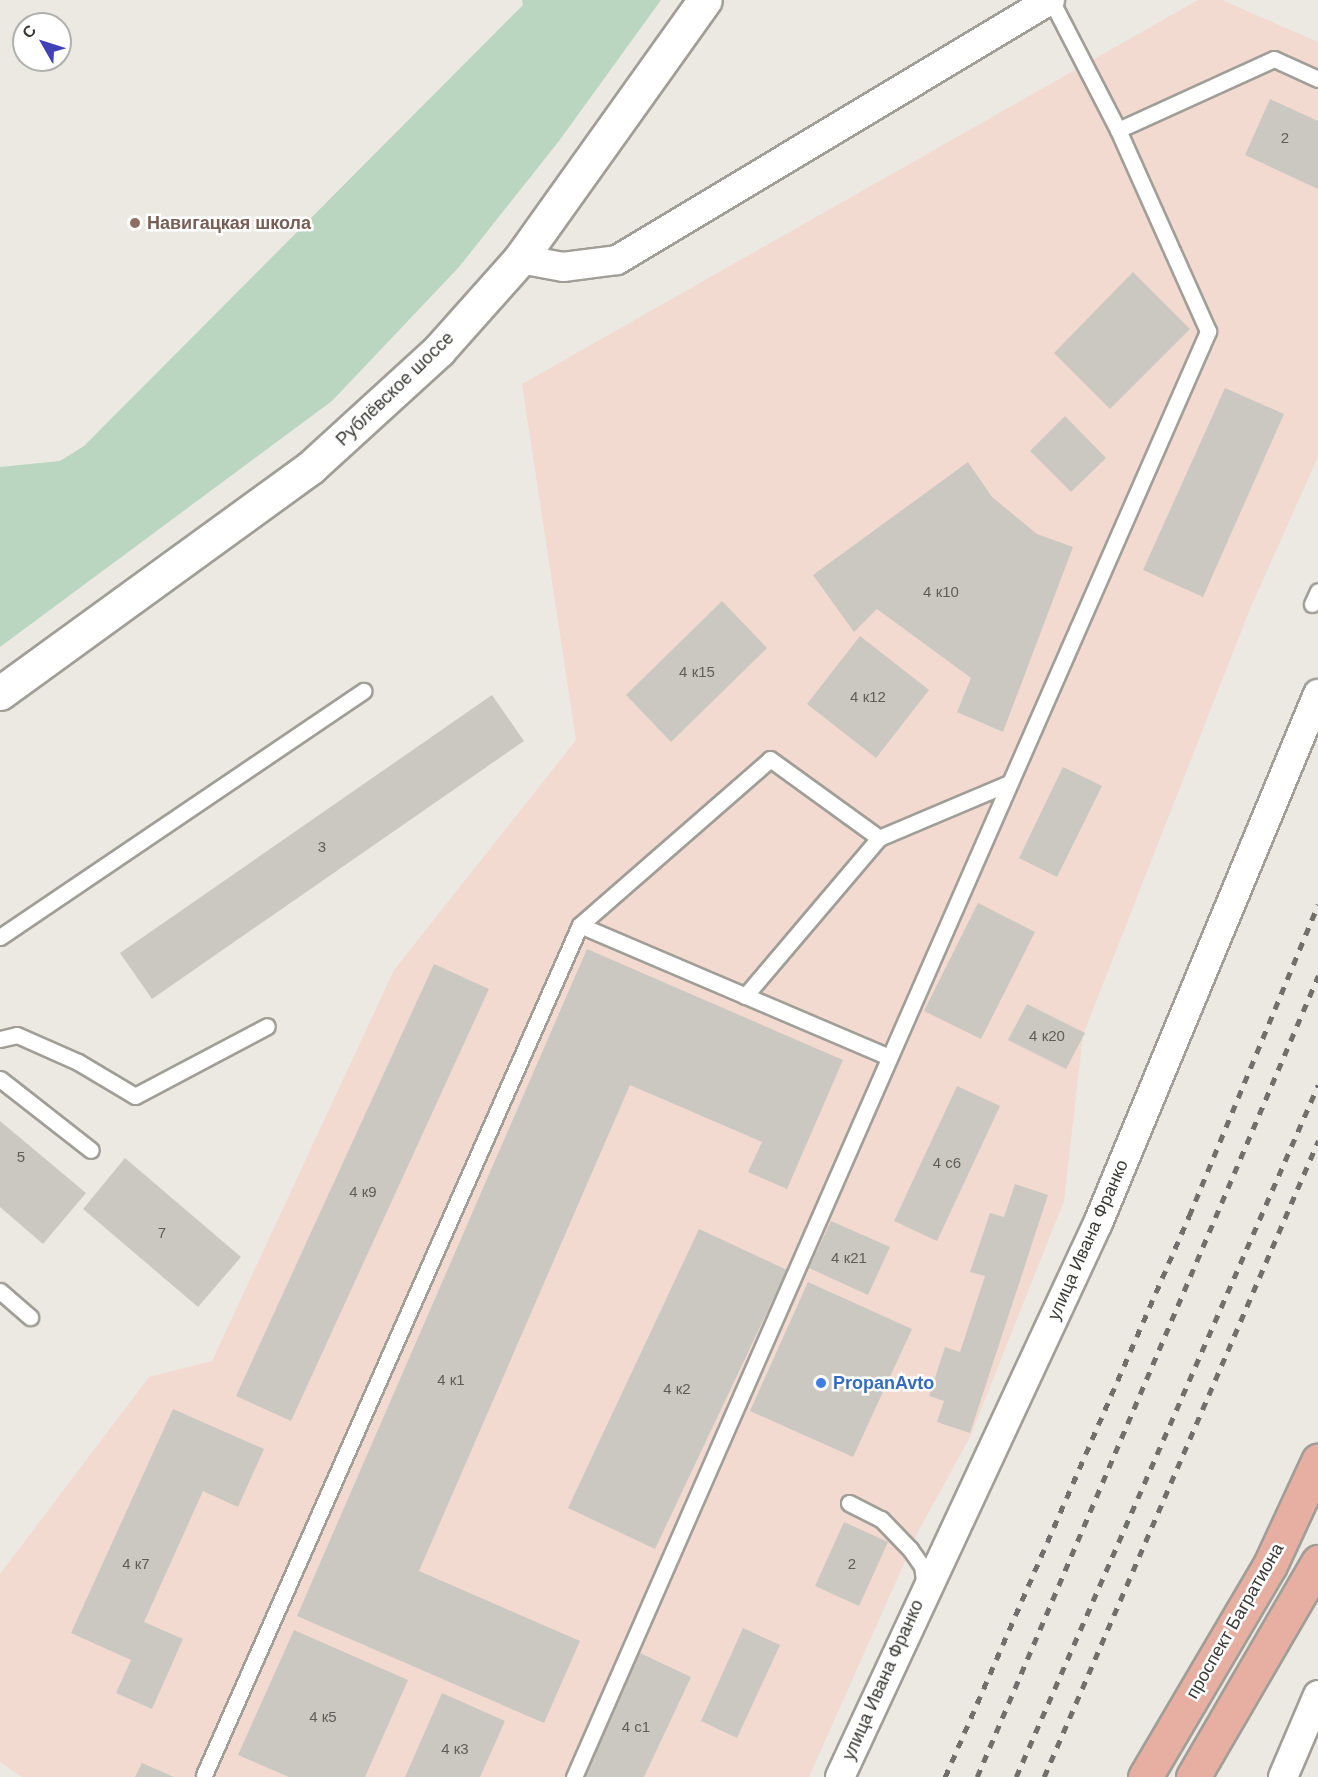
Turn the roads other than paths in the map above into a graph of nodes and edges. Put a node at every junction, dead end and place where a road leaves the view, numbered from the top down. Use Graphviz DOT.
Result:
graph roads {
  1 [pos="705,0"];
  2 [pos="1050,0"];
  3 [pos="1318,79"];
  4 [pos="1118,130"];
  5 [pos="520,259"];
  6 [pos="364,692"];
  7 [pos="0,693"];
  8 [pos="1318,694"];
  9 [pos="1010,783"];
  10 [pos="879,838"];
  11 [pos="580,925"];
  12 [pos="0,937"];
  13 [pos="746,996"];
  14 [pos="267,1026"];
  15 [pos="0,1039"];
  16 [pos="889,1057"];
  17 [pos="0,1079"];
  18 [pos="91,1150"];
  19 [pos="0,1291"];
  20 [pos="30,1317"];
  21 [pos="1318,1461"];
  22 [pos="849,1503"];
  23 [pos="1318,1562"];
  24 [pos="925,1587"];
  25 [pos="1318,1695"];
  26 [pos="204,1775"];
  27 [pos="574,1777"];
  28 [pos="840,1777"];
  29 [pos="1145,1777"];
  30 [pos="1193,1777"];
  31 [pos="1283,1777"];
  1 -- 5 [label="street, Рублёвское шоссе"];
  2 -- 4 [label="lane"];
  2 -- 5 [label="street"];
  3 -- 4 [label="lane"];
  4 -- 9 [label="lane"];
  5 -- 7 [label="street, Рублёвское шоссе"];
  6 -- 12 [label="lane"];
  8 -- 24 [label="street, улица Ивана Франко"];
  9 -- 10 [label="lane"];
  9 -- 16 [label="lane"];
  10 -- 11 [label="lane"];
  10 -- 13 [label="lane"];
  11 -- 13 [label="lane"];
  11 -- 26 [label="lane"];
  13 -- 16 [label="lane"];
  14 -- 15 [label="lane"];
  16 -- 27 [label="lane"];
  17 -- 18 [label="lane"];
  19 -- 20 [label="lane"];
  21 -- 29 [label="main road, проспект Багратиона"];
  22 -- 24 [label="lane"];
  23 -- 30 [label="main road"];
  24 -- 28 [label="street, улица Ивана Франко"];
  25 -- 31 [label="street"];
}
